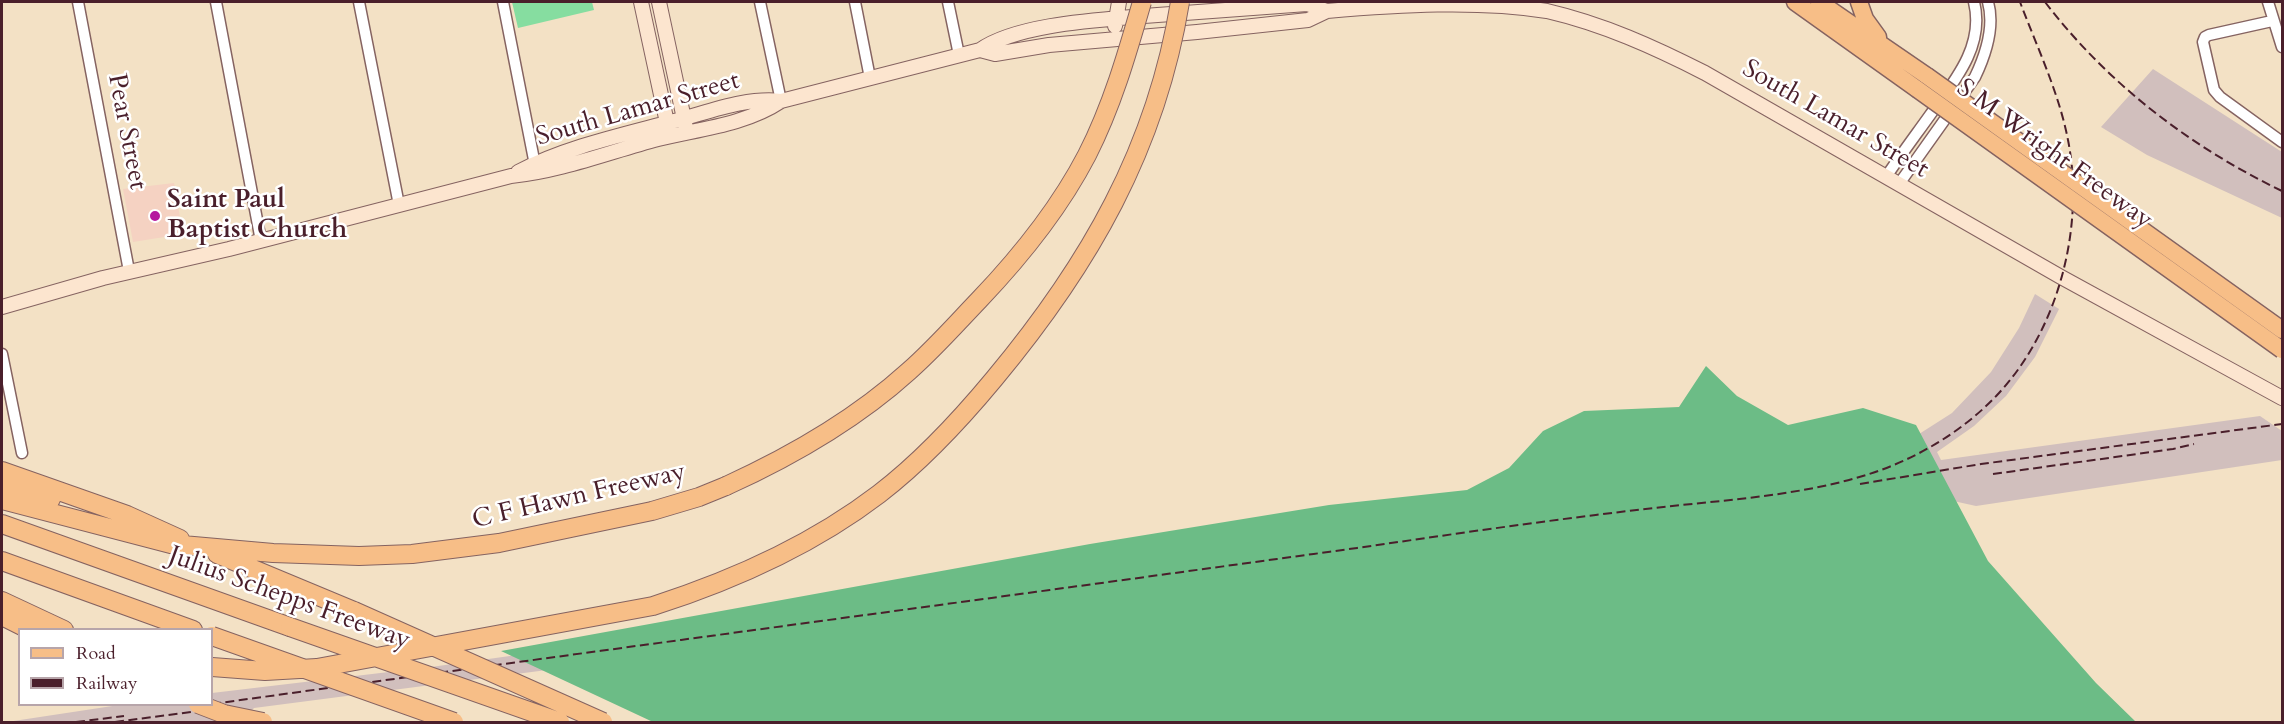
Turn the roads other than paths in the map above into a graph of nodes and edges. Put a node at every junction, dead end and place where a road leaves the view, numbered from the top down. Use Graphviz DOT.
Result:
graph roads {
  1 [pos="78,2"];
  2 [pos="216,2"];
  3 [pos="359,2"];
  4 [pos="503,2"];
  5 [pos="641,2"];
  6 [pos="659,2"];
  7 [pos="760,2"];
  8 [pos="855,2"];
  9 [pos="948,2"];
  10 [pos="1119,2"];
  11 [pos="1142,2"];
  12 [pos="1180,2"];
  13 [pos="1795,2"];
  14 [pos="1819,2"];
  15 [pos="1974,2"];
  16 [pos="1988,2"];
  17 [pos="2268,2"];
  18 [pos="1860,3"];
  19 [pos="1204,6"];
  20 [pos="1546,6"];
  21 [pos="1327,11"];
  22 [pos="1116,19"];
  23 [pos="2272,21"];
  24 [pos="1199,32"];
  25 [pos="1112,39"];
  26 [pos="2283,47"];
  27 [pos="980,50"];
  28 [pos="959,55"];
  29 [pos="870,78"];
  30 [pos="1922,82"];
  31 [pos="781,101"];
  32 [pos="684,118"];
  33 [pos="669,130"];
  34 [pos="688,132"];
  35 [pos="2283,142"];
  36 [pos="535,168"];
  37 [pos="1886,177"];
  38 [pos="1899,184"];
  39 [pos="399,205"];
  40 [pos="261,240"];
  41 [pos="129,272"];
  42 [pos="2,307"];
  43 [pos="2283,330"];
  44 [pos="2283,350"];
  45 [pos="2,354"];
  46 [pos="2283,398"];
  47 [pos="22,453"];
  48 [pos="6,477"];
  49 [pos="2,500"];
  50 [pos="2,524"];
  51 [pos="2,561"];
  52 [pos="2,601"];
  53 [pos="2,616"];
  54 [pos="26,628"];
  55 [pos="60,628"];
  56 [pos="187,628"];
  57 [pos="213,636"];
  58 [pos="213,667"];
  59 [pos="201,706"];
  60 [pos="263,723"];
  61 [pos="454,723"];
  62 [pos="560,723"];
  63 [pos="603,723"];
  1 -- 41 [label="street, Pear Street"];
  2 -- 40 [label="street"];
  3 -- 39 [label="street"];
  4 -- 36 [label="street"];
  5 -- 33 [label="main road"];
  6 -- 32 [label="main road"];
  7 -- 31 [label="street"];
  8 -- 29 [label="street"];
  9 -- 28 [label="street"];
  10 -- 22 [label="main road"];
  11 -- 49 [label="highway, C F Hawn Freeway, bridge"];
  12 -- 58 [label="highway, bridge"];
  13 -- 30 [label="main road, S M Wright Freeway"];
  14 -- 30 [label="main road, S M Wright Freeway"];
  15 -- 37 [label="street"];
  16 -- 38 [label="street"];
  17 -- 23 [label="street"];
  18 -- 30 [label="main road"];
  19 -- 21 [label="main road, South Lamar Street"];
  19 -- 22 [label="main road, South Lamar Street"];
  19 -- 24 [label="main road"];
  20 -- 21 [label="main road, South Lamar Street"];
  20 -- 37 [label="main road, South Lamar Street"];
  21 -- 24 [label="main road, South Lamar Street"];
  22 -- 25 [label="main road"];
  22 -- 27 [label="main road, South Lamar Street"];
  23 -- 26 [label="street"];
  23 -- 35 [label="street"];
  24 -- 25 [label="main road, South Lamar Street"];
  25 -- 27 [label="main road, South Lamar Street"];
  27 -- 28 [label="main road, South Lamar Street"];
  28 -- 29 [label="main road, South Lamar Street"];
  29 -- 31 [label="main road, South Lamar Street"];
  30 -- 43 [label="main road, S M Wright Freeway, bridge"];
  30 -- 44 [label="main road, S M Wright Freeway, bridge"];
  31 -- 32 [label="main road, South Lamar Street"];
  31 -- 34 [label="main road, South Lamar Street"];
  32 -- 33 [label="main road, South Lamar Street"];
  32 -- 34 [label="main road"];
  33 -- 34 [label="main road, South Lamar Street"];
  33 -- 36 [label="main road, South Lamar Street"];
  36 -- 39 [label="main road, South Lamar Street"];
  37 -- 38 [label="main road, South Lamar Street"];
  38 -- 46 [label="main road, South Lamar Street"];
  39 -- 40 [label="main road, South Lamar Street"];
  40 -- 41 [label="main road, South Lamar Street"];
  41 -- 42 [label="main road, South Lamar Street"];
  45 -- 47 [label="street"];
  48 -- 63 [label="highway, bridge"];
  50 -- 62 [label="highway, Julius Schepps Freeway, bridge"];
  51 -- 56 [label="highway"];
  52 -- 55 [label="highway"];
  53 -- 54 [label="highway"];
  57 -- 61 [label="highway, bridge"];
  59 -- 60 [label="highway, bridge"];
}
